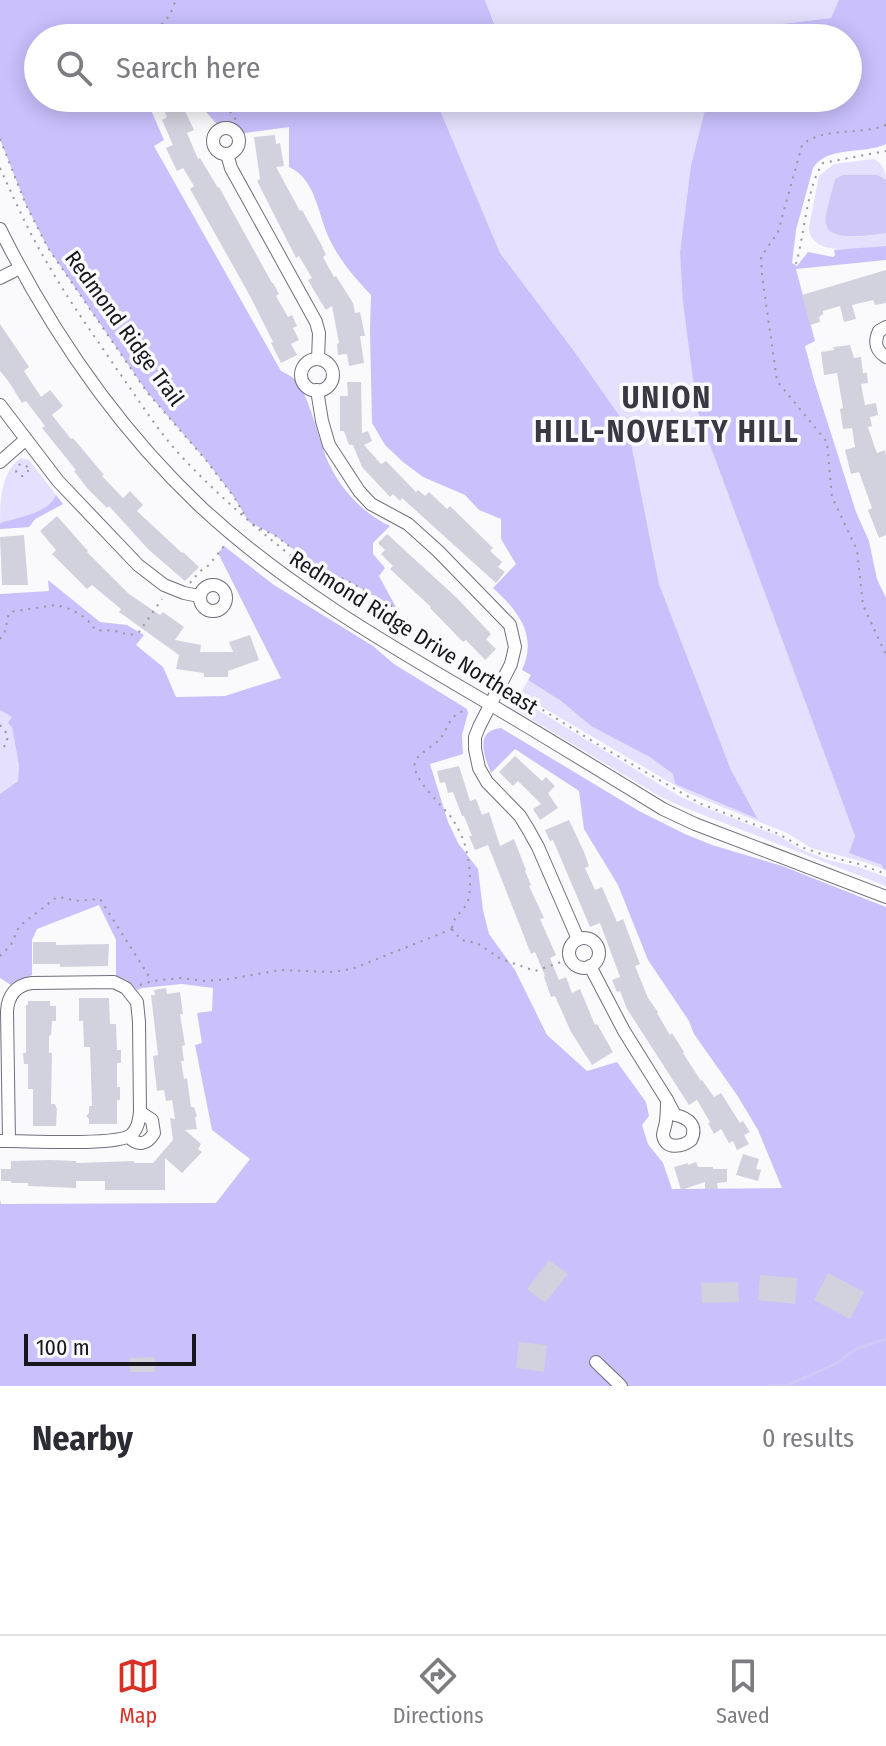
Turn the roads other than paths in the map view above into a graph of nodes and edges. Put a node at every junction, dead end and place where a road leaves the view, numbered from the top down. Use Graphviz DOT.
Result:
graph roads {
  1 [pos="227,154"];
  2 [pos="0,229"];
  3 [pos="6,255"];
  4 [pos="20,268"];
  5 [pos="0,278"];
  6 [pos="886,327"];
  7 [pos="886,357"];
  8 [pos="318,359"];
  9 [pos="317,390"];
  10 [pos="0,405"];
  11 [pos="25,440"];
  12 [pos="0,462"];
  13 [pos="199,596"];
  14 [pos="491,705"];
  15 [pos="886,897"];
  16 [pos="578,939"];
  17 [pos="590,966"];
  18 [pos="667,1100"];
  19 [pos="140,1112"];
  20 [pos="132,1133"];
  21 [pos="5,1141"];
  22 [pos="596,1362"];
  23 [pos="621,1386"];
  1 -- 8 [label="street"];
  2 -- 3 [label="street, Redmond Ridge Drive Northeast"];
  3 -- 4 [label="street, Redmond Ridge Drive Northeast"];
  4 -- 5 [label="street"];
  4 -- 14 [label="street, Redmond Ridge Drive Northeast"];
  6 -- 7 [label="street"];
  8 -- 9 [label="street"];
  8 -- 9 [label="street"];
  9 -- 14 [label="street"];
  10 -- 11 [label="street"];
  11 -- 12 [label="street"];
  11 -- 13 [label="street"];
  14 -- 15 [label="street, Redmond Ridge Drive Northeast"];
  14 -- 16 [label="street"];
  16 -- 17 [label="street"];
  16 -- 17 [label="street"];
  17 -- 18 [label="street"];
  19 -- 20 [label="street"];
  19 -- 20 [label="street"];
  19 -- 21 [label="street"];
  20 -- 21 [label="street"];
  22 -- 23 [label="street"];
}
